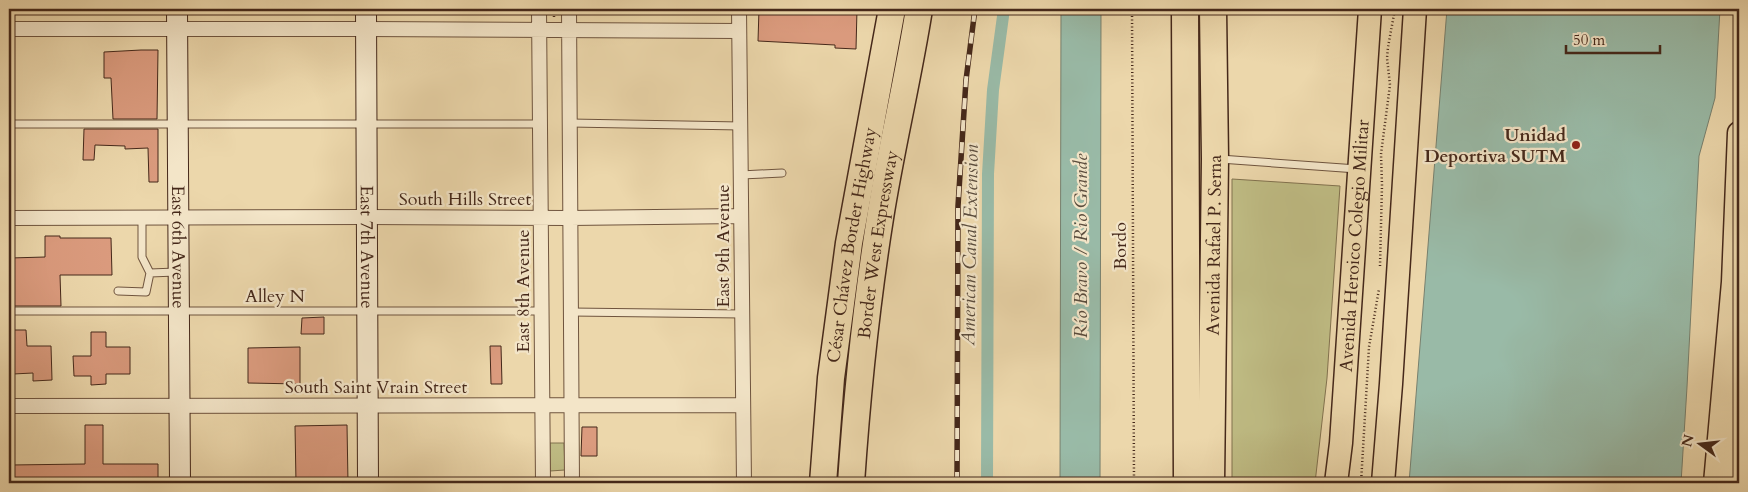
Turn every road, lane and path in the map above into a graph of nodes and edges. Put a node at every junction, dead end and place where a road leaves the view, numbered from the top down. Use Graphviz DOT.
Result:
graph roads {
  1 [pos="178,9"];
  2 [pos="366,9"];
  3 [pos="539,9"];
  4 [pos="554,9"];
  5 [pos="569,9"];
  6 [pos="739,9"];
  7 [pos="892,9"];
  8 [pos="919,9"];
  9 [pos="1132,9"];
  10 [pos="1185,9"];
  11 [pos="1214,9"];
  12 [pos="1370,9"];
  13 [pos="1395,9"];
  14 [pos="1416,9"];
  15 [pos="554,21"];
  16 [pos="9,29"];
  17 [pos="178,29"];
  18 [pos="366,29"];
  19 [pos="539,30"];
  20 [pos="569,30"];
  21 [pos="739,31"];
  22 [pos="570,123"];
  23 [pos="9,124"];
  24 [pos="178,124"];
  25 [pos="366,124"];
  26 [pos="540,124"];
  27 [pos="741,126"];
  28 [pos="1739,134"];
  29 [pos="1215,158"];
  30 [pos="1359,169"];
  31 [pos="782,173"];
  32 [pos="741,175"];
  33 [pos="741,216"];
  34 [pos="366,217"];
  35 [pos="9,218"];
  36 [pos="142,218"];
  37 [pos="178,218"];
  38 [pos="542,218"];
  39 [pos="570,218"];
  40 [pos="1380,268"];
  41 [pos="150,272"];
  42 [pos="178,272"];
  43 [pos="1736,282"];
  44 [pos="1379,286"];
  45 [pos="118,291"];
  46 [pos="9,311"];
  47 [pos="366,311"];
  48 [pos="542,311"];
  49 [pos="179,312"];
  50 [pos="571,312"];
  51 [pos="742,314"];
  52 [pos="1732,380"];
  53 [pos="542,405"];
  54 [pos="743,405"];
  55 [pos="1739,405"];
  56 [pos="9,406"];
  57 [pos="179,406"];
  58 [pos="368,406"];
  59 [pos="572,406"];
  60 [pos="1212,478"];
  61 [pos="180,483"];
  62 [pos="368,483"];
  63 [pos="543,483"];
  64 [pos="572,483"];
  65 [pos="744,483"];
  66 [pos="823,483"];
  67 [pos="850,483"];
  68 [pos="1134,483"];
  69 [pos="1187,483"];
  70 [pos="1336,483"];
  71 [pos="1361,483"];
  72 [pos="1382,483"];
  73 [pos="1715,483"];
  74 [pos="1733,483"];
  1 -- 17 [label="street, East 6th Avenue"];
  2 -- 18 [label="street, East 7th Avenue"];
  3 -- 19 [label="street, East 8th Avenue"];
  4 -- 15 [label="path"];
  5 -- 20 [label="street"];
  6 -- 21 [label="street, East 9th Avenue"];
  7 -- 66 [label="highway, César Chávez Border Highway"];
  8 -- 67 [label="highway, Border West Expressway"];
  9 -- 68 [label="path, Bordo"];
  10 -- 69 [label="highway, Avenida Rafael P. Serna"];
  11 -- 29 [label="highway, Avenida Rafael P. Serna"];
  12 -- 30 [label="main road, Avenida Heroico Colegio Militar"];
  13 -- 40 [label="path"];
  14 -- 72 [label="main road"];
  16 -- 17 [label="street"];
  17 -- 18 [label="street"];
  17 -- 24 [label="street, East 6th Avenue"];
  18 -- 19 [label="street"];
  18 -- 25 [label="street, East 7th Avenue"];
  19 -- 20 [label="street"];
  19 -- 26 [label="street, East 8th Avenue"];
  20 -- 21 [label="street"];
  20 -- 22 [label="street"];
  21 -- 27 [label="street, East 9th Avenue"];
  22 -- 27 [label="lane"];
  22 -- 39 [label="street"];
  23 -- 24 [label="lane"];
  24 -- 25 [label="lane"];
  24 -- 37 [label="street, East 6th Avenue"];
  25 -- 26 [label="lane"];
  25 -- 34 [label="street, East 7th Avenue"];
  26 -- 38 [label="street, East 8th Avenue"];
  27 -- 32 [label="street, East 9th Avenue"];
  28 -- 43 [label="main road"];
  29 -- 30 [label="lane"];
  29 -- 60 [label="highway, Avenida Rafael P. Serna"];
  30 -- 70 [label="main road, Avenida Heroico Colegio Militar"];
  31 -- 32 [label="lane"];
  32 -- 33 [label="street, East 9th Avenue"];
  33 -- 39 [label="street, South Hills Street"];
  33 -- 51 [label="street, East 9th Avenue"];
  34 -- 37 [label="street, South Hills Street"];
  34 -- 38 [label="street, South Hills Street"];
  34 -- 47 [label="street, East 7th Avenue"];
  35 -- 36 [label="street, South Hills Street"];
  36 -- 37 [label="street, South Hills Street"];
  36 -- 41 [label="lane"];
  37 -- 42 [label="street, East 6th Avenue"];
  38 -- 39 [label="street, South Hills Street"];
  38 -- 48 [label="street, East 8th Avenue"];
  39 -- 50 [label="street"];
  41 -- 42 [label="lane"];
  41 -- 45 [label="lane"];
  42 -- 49 [label="street, East 6th Avenue"];
  43 -- 52 [label="main road"];
  44 -- 71 [label="path"];
  46 -- 49 [label="lane, Alley N"];
  47 -- 48 [label="lane, Alley N"];
  47 -- 49 [label="lane, Alley N"];
  47 -- 58 [label="street, East 7th Avenue"];
  48 -- 53 [label="street, East 8th Avenue"];
  49 -- 57 [label="street, East 6th Avenue"];
  50 -- 51 [label="lane"];
  50 -- 59 [label="street"];
  51 -- 54 [label="street, East 9th Avenue"];
  52 -- 73 [label="main road"];
  53 -- 58 [label="street, South Saint Vrain Street"];
  53 -- 59 [label="street, South Saint Vrain Street"];
  53 -- 63 [label="street, East 8th Avenue"];
  54 -- 59 [label="street, South Saint Vrain Street"];
  54 -- 65 [label="street, East 9th Avenue"];
  55 -- 74 [label="main road"];
  56 -- 57 [label="street, South Saint Vrain Street"];
  57 -- 58 [label="street, South Saint Vrain Street"];
  57 -- 61 [label="street, East 6th Avenue"];
  58 -- 62 [label="street, East 7th Avenue"];
  59 -- 64 [label="street"];
}
